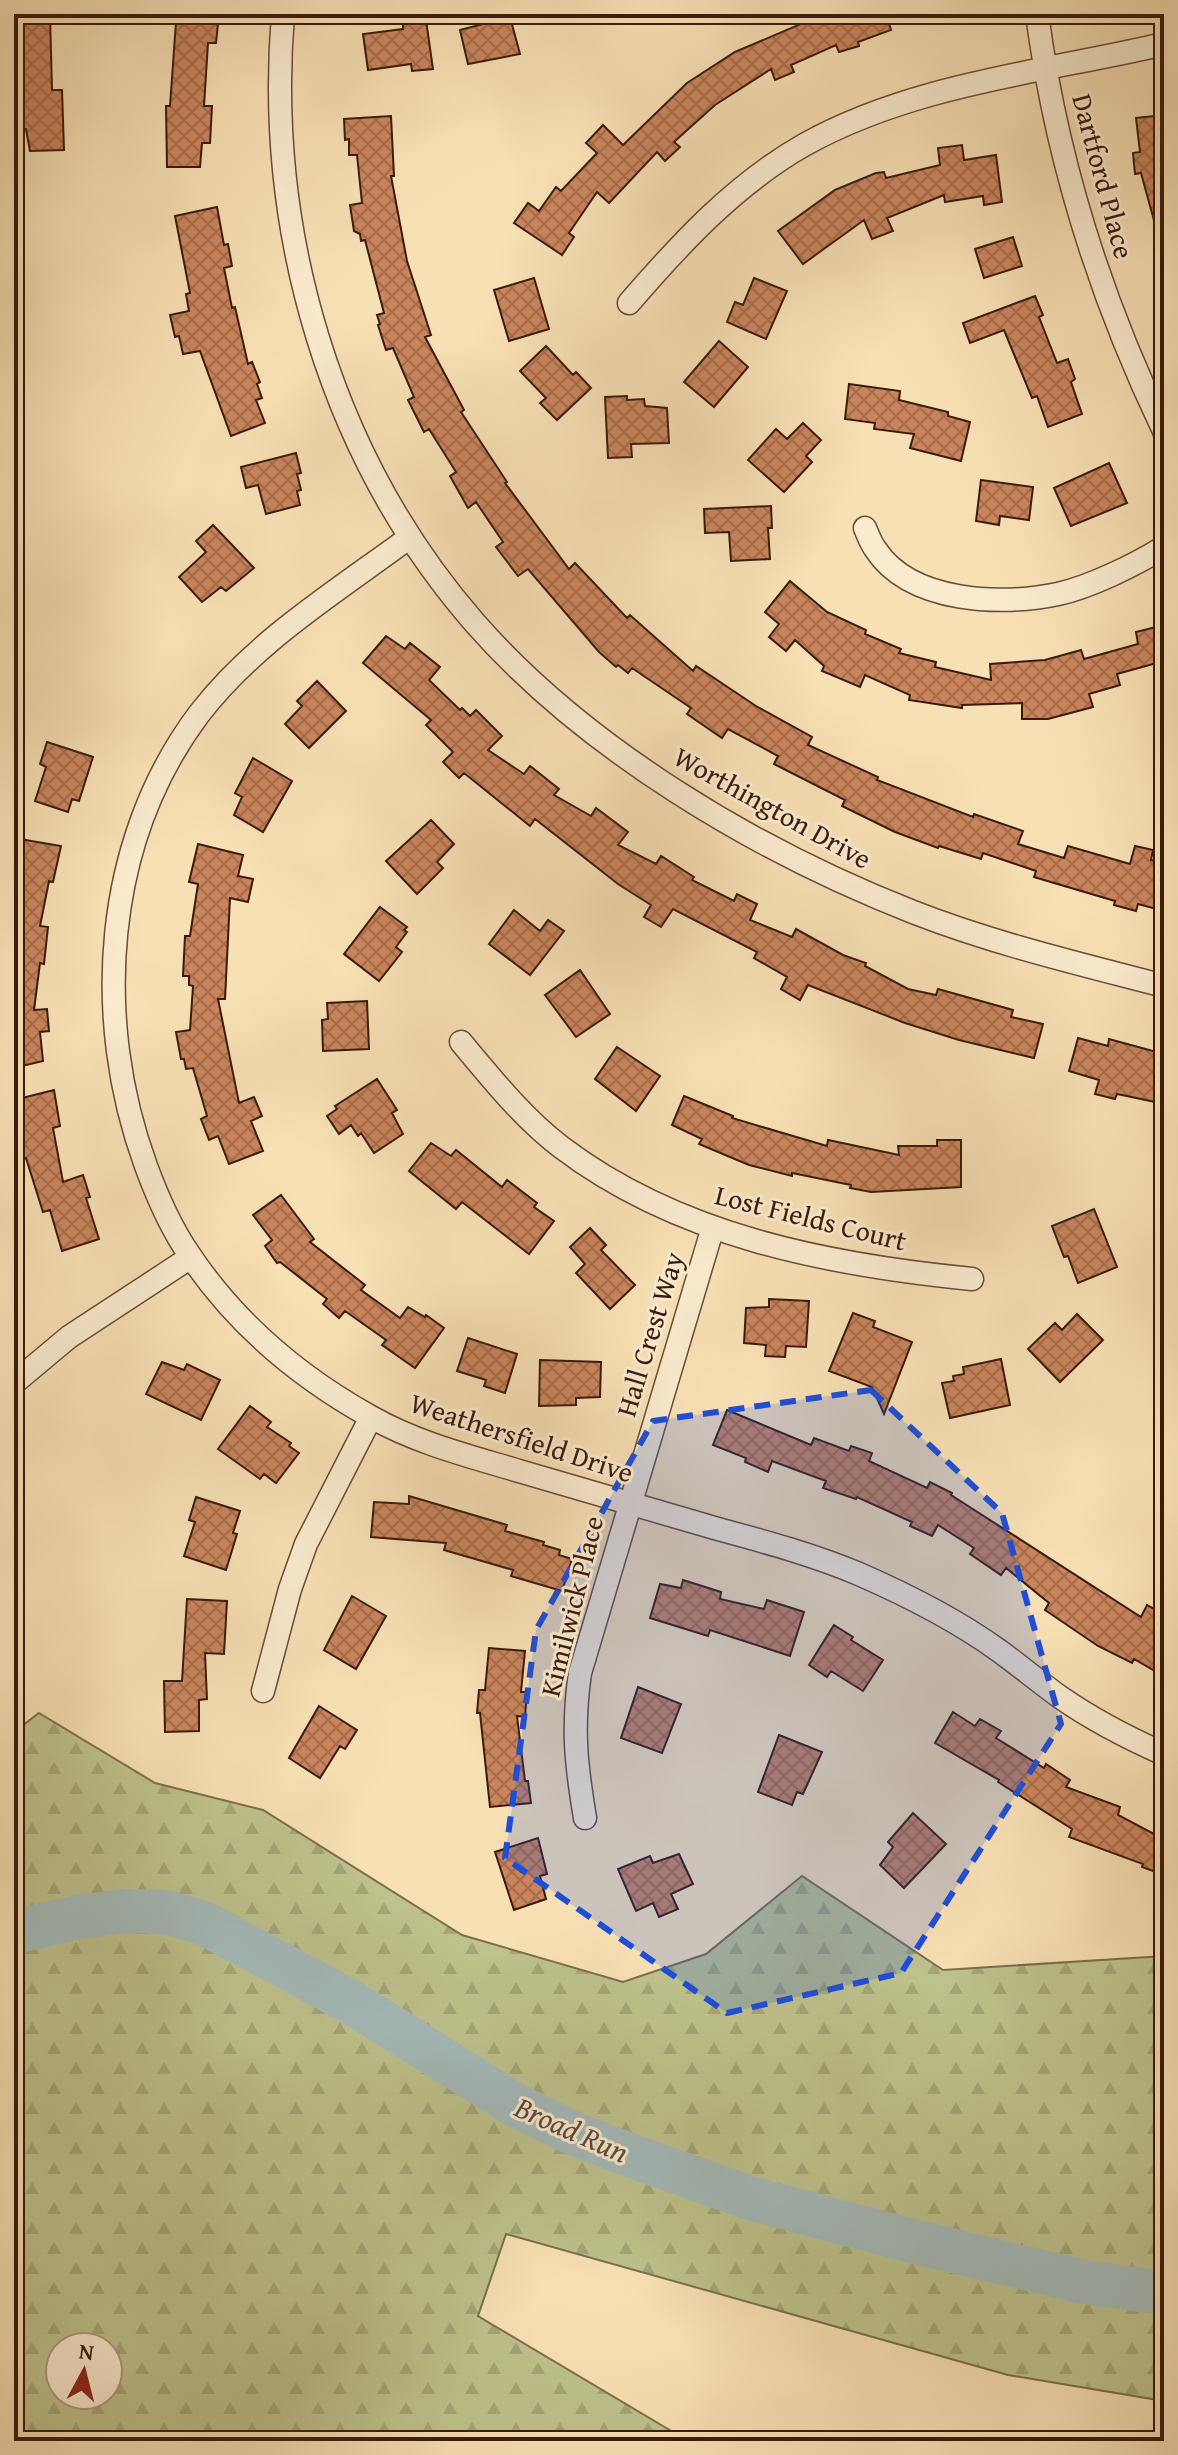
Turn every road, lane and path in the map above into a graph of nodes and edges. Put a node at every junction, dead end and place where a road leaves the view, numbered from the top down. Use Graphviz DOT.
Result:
graph roads {
  1 [pos="283,14"];
  2 [pos="1037,14"];
  3 [pos="1164,44"];
  4 [pos="1044,69"];
  5 [pos="629,303"];
  6 [pos="1164,431"];
  7 [pos="865,528"];
  8 [pos="410,537"];
  9 [pos="1164,547"];
  10 [pos="1164,986"];
  11 [pos="461,1042"];
  12 [pos="713,1227"];
  13 [pos="191,1257"];
  14 [pos="972,1279"];
  15 [pos="14,1383"];
  16 [pos="371,1417"];
  17 [pos="629,1503"];
  18 [pos="263,1691"];
  19 [pos="1164,1754"];
  20 [pos="585,1818"];
  1 -- 8 [label="street, Worthington Drive"];
  2 -- 4 [label="street, Dartford Place"];
  3 -- 4 [label="street"];
  4 -- 5 [label="street"];
  4 -- 6 [label="street, Dartford Place"];
  7 -- 9 [label="street"];
  8 -- 10 [label="street, Worthington Drive"];
  8 -- 13 [label="street, Weathersfield Drive"];
  11 -- 12 [label="street, Lost Fields Court"];
  12 -- 14 [label="street, Lost Fields Court"];
  12 -- 17 [label="street, Hall Crest Way"];
  13 -- 15 [label="street"];
  13 -- 16 [label="street, Weathersfield Drive"];
  16 -- 17 [label="street, Weathersfield Drive"];
  16 -- 18 [label="street"];
  17 -- 19 [label="street, Weathersfield Drive"];
  17 -- 20 [label="street, Kimilwick Place"];
}
